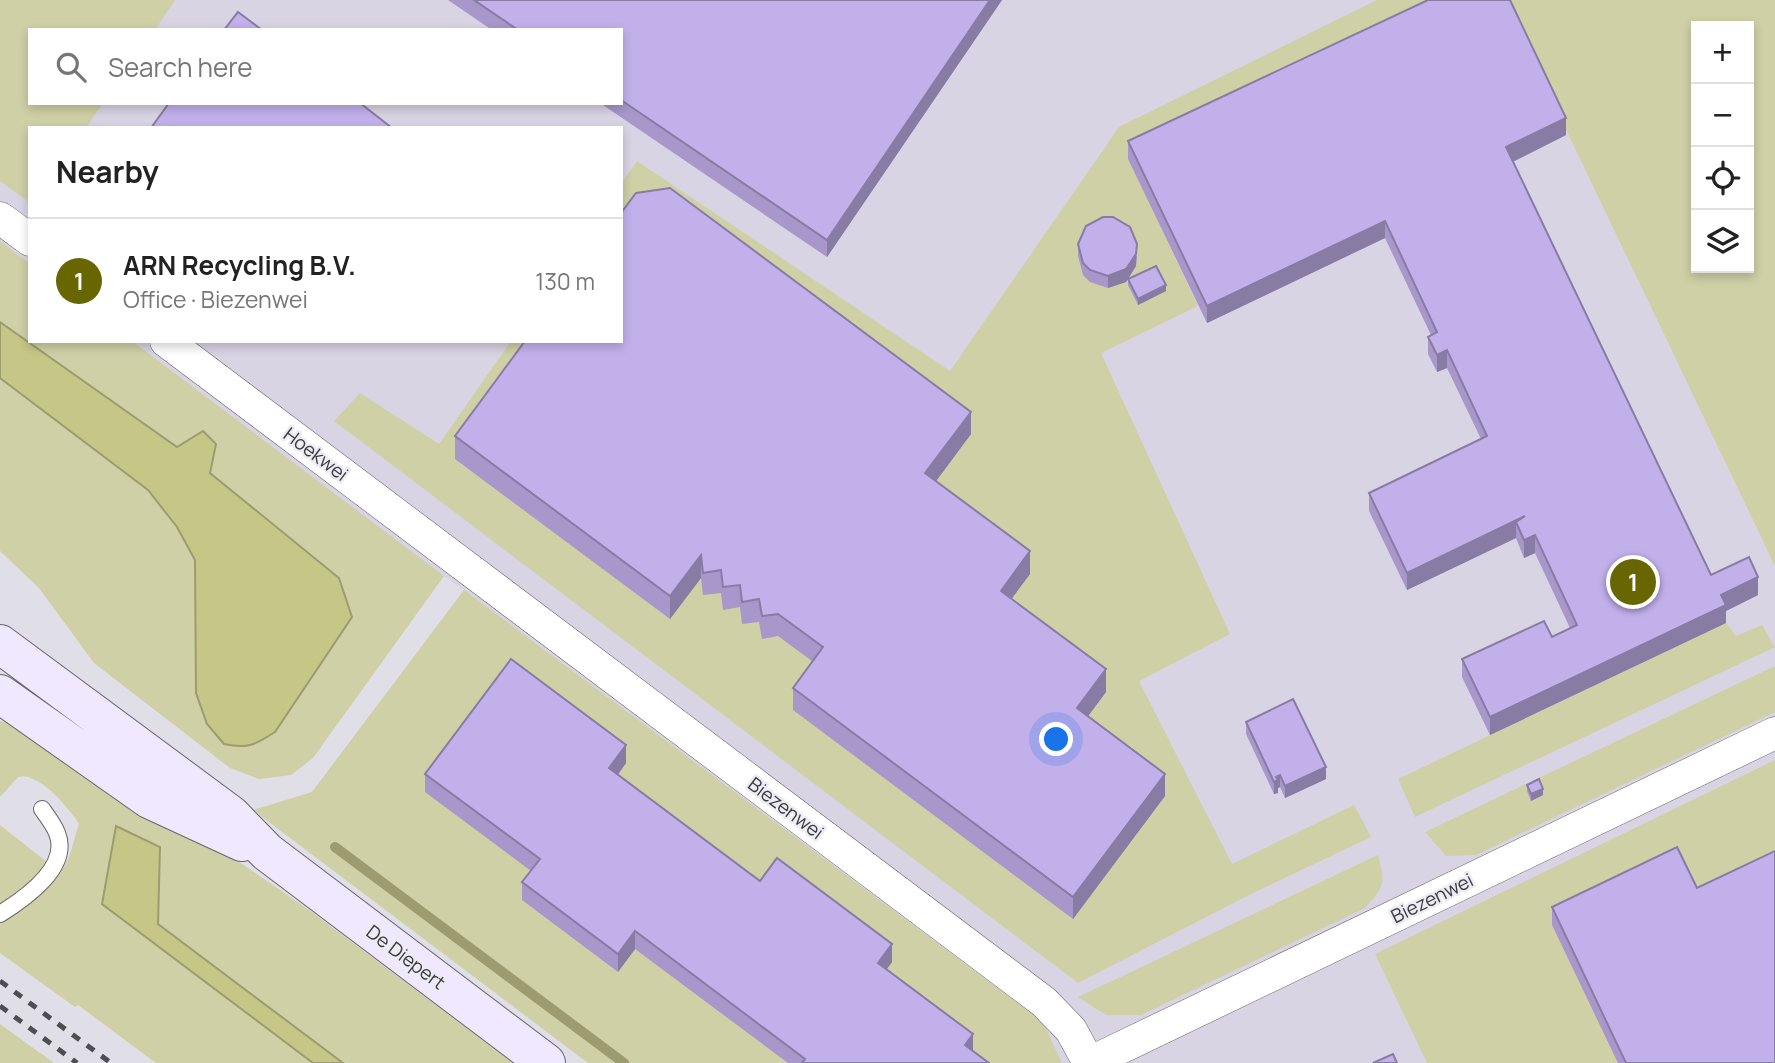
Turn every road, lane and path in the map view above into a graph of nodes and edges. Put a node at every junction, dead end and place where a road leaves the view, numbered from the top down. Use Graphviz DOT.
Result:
graph roads {
  1 [pos="0,218"];
  2 [pos="28,239"];
  3 [pos="169,343"];
  4 [pos="467,568"];
  5 [pos="0,644"];
  6 [pos="0,694"];
  7 [pos="1775,733"];
  8 [pos="42,809"];
  9 [pos="267,852"];
  10 [pos="0,914"];
  11 [pos="546,1063"];
  1 -- 2 [label="street"];
  3 -- 4 [label="street, Hoekwei"];
  4 -- 7 [label="street, Biezenwei"];
  5 -- 9 [label="main road, De Diepert"];
  6 -- 9 [label="main road, De Diepert"];
  8 -- 10 [label="lane"];
  9 -- 11 [label="main road, De Diepert"];
}
